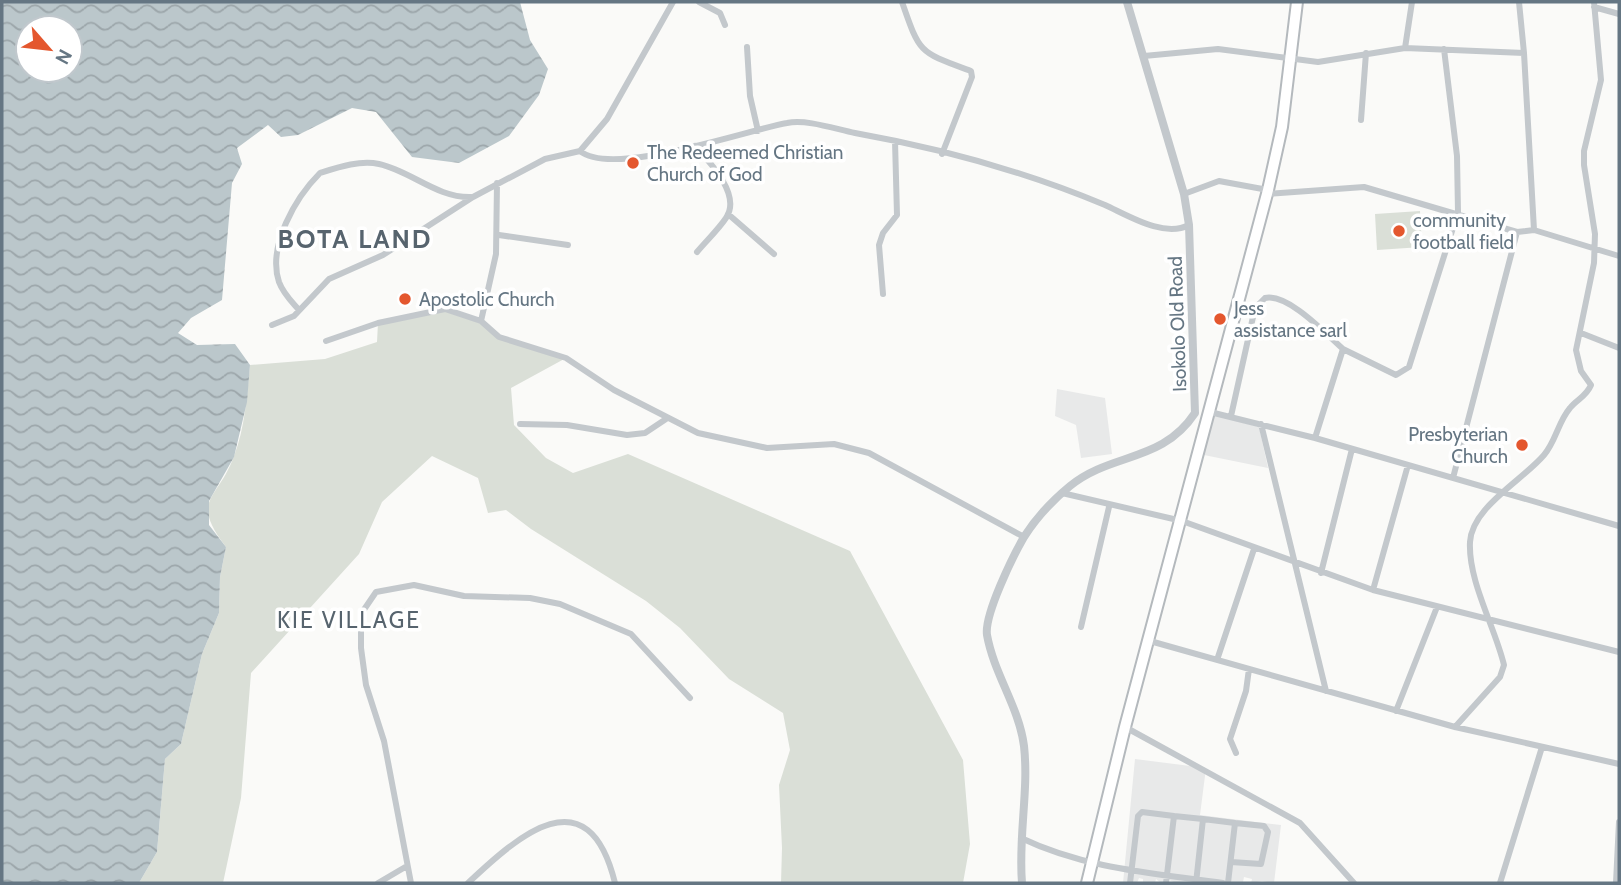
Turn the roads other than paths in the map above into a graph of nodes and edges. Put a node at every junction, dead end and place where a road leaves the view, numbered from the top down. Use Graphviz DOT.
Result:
graph roads {
  1 [pos="673,2"];
  2 [pos="699,2"];
  3 [pos="902,2"];
  4 [pos="1127,2"];
  5 [pos="1297,2"];
  6 [pos="1412,2"];
  7 [pos="1519,2"];
  8 [pos="1594,5"];
  9 [pos="1619,14"];
  10 [pos="725,25"];
  11 [pos="747,47"];
  12 [pos="1405,48"];
  13 [pos="1444,49"];
  14 [pos="1366,53"];
  15 [pos="1524,53"];
  16 [pos="1144,56"];
  17 [pos="1292,60"];
  18 [pos="1361,120"];
  19 [pos="758,131"];
  20 [pos="895,141"];
  21 [pos="695,146"];
  22 [pos="580,150"];
  23 [pos="942,154"];
  24 [pos="497,183"];
  25 [pos="1267,192"];
  26 [pos="1184,194"];
  27 [pos="473,197"];
  28 [pos="1458,212"];
  29 [pos="728,214"];
  30 [pos="1189,225"];
  31 [pos="1534,230"];
  32 [pos="1517,232"];
  33 [pos="499,235"];
  34 [pos="568,245"];
  35 [pos="1595,248"];
  36 [pos="697,252"];
  37 [pos="774,254"];
  38 [pos="1619,256"];
  39 [pos="883,294"];
  40 [pos="298,309"];
  41 [pos="481,321"];
  42 [pos="272,326"];
  43 [pos="1581,333"];
  44 [pos="326,341"];
  45 [pos="1619,348"];
  46 [pos="1343,349"];
  47 [pos="1195,413"];
  48 [pos="1209,416"];
  49 [pos="1231,416"];
  50 [pos="666,419"];
  51 [pos="1261,424"];
  52 [pos="520,425"];
  53 [pos="1315,438"];
  54 [pos="1352,449"];
  55 [pos="1408,465"];
  56 [pos="1453,478"];
  57 [pos="1062,493"];
  58 [pos="1506,493"];
  59 [pos="1110,507"];
  60 [pos="1182,521"];
  61 [pos="1619,526"];
  62 [pos="1024,537"];
  63 [pos="1254,549"];
  64 [pos="1296,564"];
  65 [pos="1321,573"];
  66 [pos="1373,590"];
  67 [pos="1437,607"];
  68 [pos="1488,619"];
  69 [pos="1082,627"];
  70 [pos="1150,641"];
  71 [pos="1619,652"];
  72 [pos="1217,660"];
  73 [pos="1250,669"];
  74 [pos="1326,691"];
  75 [pos="690,698"];
  76 [pos="1396,711"];
  77 [pos="1125,727"];
  78 [pos="1455,727"];
  79 [pos="1542,747"];
  80 [pos="1237,753"];
  81 [pos="1619,764"];
  82 [pos="1174,816"];
  83 [pos="1203,819"];
  84 [pos="1236,822"];
  85 [pos="1619,822"];
  86 [pos="1021,838"];
  87 [pos="1231,862"];
  88 [pos="1092,865"];
  89 [pos="407,866"];
  90 [pos="1132,873"];
  91 [pos="1167,879"];
  92 [pos="1196,881"];
  93 [pos="378,883"];
  94 [pos="411,883"];
  95 [pos="468,883"];
  96 [pos="615,883"];
  97 [pos="1022,883"];
  98 [pos="1087,883"];
  99 [pos="1130,883"];
  100 [pos="1226,883"];
  101 [pos="1354,883"];
  102 [pos="1500,883"];
  103 [pos="1616,883"];
  1 -- 22 [label="street"];
  2 -- 10 [label="street"];
  3 -- 23 [label="street"];
  4 -- 16 [label="street, Isokolo Old Road"];
  5 -- 17 [label="highway"];
  6 -- 12 [label="street"];
  7 -- 15 [label="street"];
  8 -- 9 [label="street"];
  8 -- 35 [label="street"];
  11 -- 19 [label="street"];
  12 -- 13 [label="street"];
  12 -- 14 [label="street"];
  13 -- 15 [label="street"];
  13 -- 28 [label="street"];
  14 -- 17 [label="street"];
  14 -- 18 [label="street"];
  15 -- 31 [label="street"];
  16 -- 17 [label="street"];
  16 -- 26 [label="street, Isokolo Old Road"];
  17 -- 25 [label="highway"];
  19 -- 20 [label="street"];
  19 -- 21 [label="street"];
  20 -- 23 [label="street"];
  20 -- 39 [label="street"];
  21 -- 22 [label="street"];
  21 -- 29 [label="street"];
  22 -- 24 [label="street"];
  23 -- 30 [label="street"];
  24 -- 27 [label="street"];
  24 -- 33 [label="street"];
  25 -- 26 [label="street"];
  25 -- 28 [label="street"];
  25 -- 48 [label="highway"];
  26 -- 30 [label="street, Isokolo Old Road"];
  27 -- 40 [label="street"];
  27 -- 40 [label="street"];
  28 -- 32 [label="street"];
  28 -- 46 [label="street"];
  29 -- 36 [label="street"];
  29 -- 37 [label="street"];
  30 -- 47 [label="street, Isokolo Old Road"];
  31 -- 32 [label="street"];
  31 -- 35 [label="street"];
  32 -- 56 [label="street"];
  33 -- 34 [label="street"];
  33 -- 41 [label="street"];
  35 -- 38 [label="street"];
  35 -- 43 [label="street"];
  40 -- 42 [label="street"];
  41 -- 44 [label="street"];
  41 -- 50 [label="street"];
  43 -- 45 [label="street"];
  43 -- 58 [label="street"];
  46 -- 49 [label="street"];
  46 -- 53 [label="street"];
  47 -- 48 [label="street"];
  47 -- 57 [label="street, Isokolo Old Road"];
  48 -- 49 [label="street"];
  48 -- 60 [label="highway"];
  49 -- 51 [label="street"];
  50 -- 52 [label="street"];
  50 -- 62 [label="street"];
  51 -- 53 [label="street"];
  51 -- 64 [label="street"];
  53 -- 54 [label="street"];
  54 -- 55 [label="street"];
  54 -- 65 [label="street"];
  55 -- 56 [label="street"];
  55 -- 66 [label="street"];
  56 -- 58 [label="street"];
  57 -- 59 [label="street"];
  57 -- 62 [label="street, Isokolo Old Road"];
  58 -- 61 [label="street"];
  58 -- 68 [label="street"];
  59 -- 60 [label="street"];
  59 -- 69 [label="street"];
  60 -- 63 [label="street"];
  60 -- 70 [label="highway"];
  62 -- 86 [label="street, Isokolo Old Road"];
  63 -- 64 [label="street"];
  63 -- 72 [label="street"];
  64 -- 65 [label="street"];
  64 -- 74 [label="street"];
  65 -- 66 [label="street"];
  66 -- 67 [label="street"];
  67 -- 68 [label="street"];
  67 -- 76 [label="street"];
  68 -- 71 [label="street"];
  68 -- 78 [label="street"];
  70 -- 72 [label="street"];
  70 -- 77 [label="highway"];
  72 -- 73 [label="street"];
  73 -- 74 [label="street"];
  73 -- 80 [label="street"];
  74 -- 76 [label="street"];
  75 -- 89 [label="street"];
  76 -- 78 [label="street"];
  77 -- 88 [label="highway"];
  77 -- 101 [label="street"];
  78 -- 79 [label="street"];
  79 -- 81 [label="street"];
  79 -- 102 [label="street"];
  82 -- 83 [label="street"];
  82 -- 90 [label="street"];
  82 -- 91 [label="street"];
  83 -- 84 [label="street"];
  83 -- 92 [label="street"];
  84 -- 87 [label="street"];
  84 -- 87 [label="street"];
  85 -- 103 [label="street"];
  86 -- 88 [label="street"];
  86 -- 97 [label="street, Isokolo Old Road"];
  87 -- 100 [label="street"];
  88 -- 90 [label="street"];
  88 -- 98 [label="highway"];
  89 -- 93 [label="street"];
  89 -- 94 [label="street"];
  90 -- 91 [label="street"];
  90 -- 99 [label="street"];
  91 -- 92 [label="street"];
  92 -- 100 [label="street"];
  95 -- 96 [label="street"];
}
